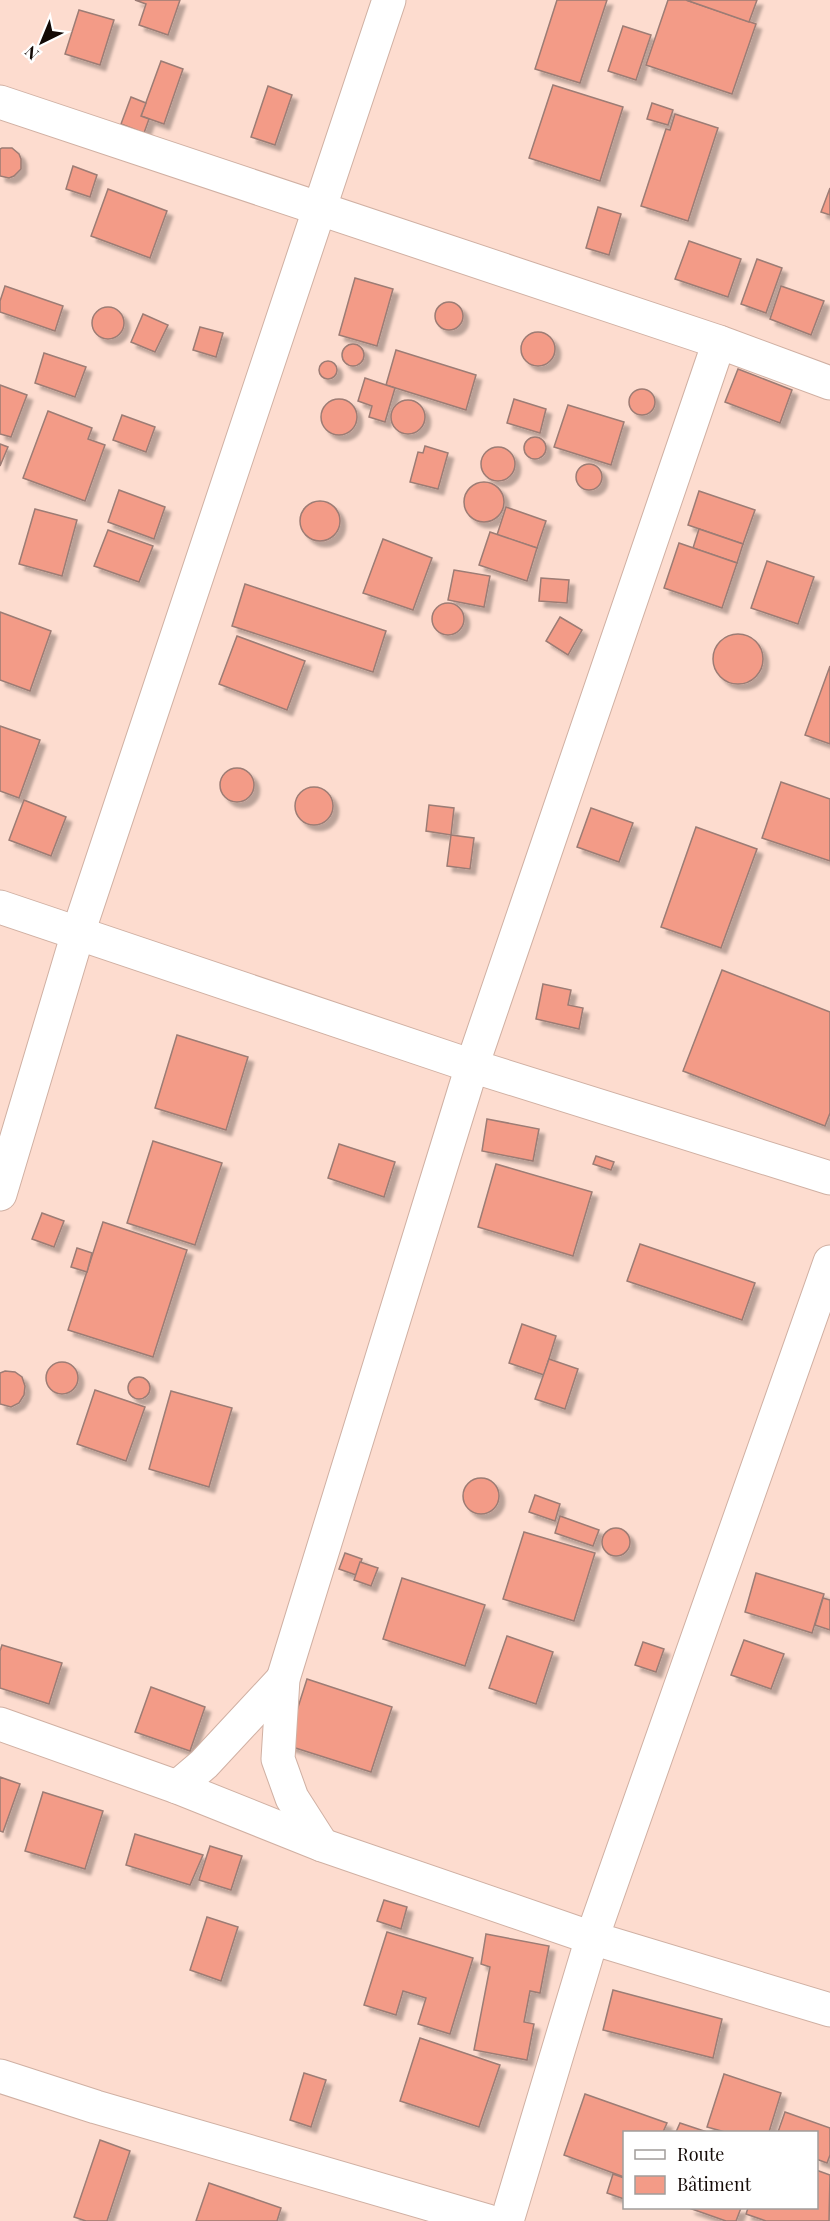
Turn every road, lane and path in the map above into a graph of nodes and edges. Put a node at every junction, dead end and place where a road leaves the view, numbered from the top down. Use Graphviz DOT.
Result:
graph roads {
  1 [pos="389,0"];
  2 [pos="0,102"];
  3 [pos="320,209"];
  4 [pos="719,342"];
  5 [pos="830,383"];
  6 [pos="0,907"];
  7 [pos="78,933"];
  8 [pos="472,1066"];
  9 [pos="830,1178"];
  10 [pos="0,1194"];
  11 [pos="830,1262"];
  12 [pos="283,1679"];
  13 [pos="0,1724"];
  14 [pos="177,1787"];
  15 [pos="322,1845"];
  16 [pos="592,1938"];
  17 [pos="830,2010"];
  18 [pos="0,2076"];
  19 [pos="488,2221"];
  20 [pos="507,2221"];
  1 -- 3 [label="street"];
  2 -- 3 [label="street"];
  3 -- 4 [label="street"];
  3 -- 7 [label="street"];
  4 -- 5 [label="street"];
  4 -- 8 [label="street"];
  6 -- 7 [label="street"];
  7 -- 8 [label="street"];
  7 -- 10 [label="street"];
  8 -- 9 [label="street"];
  8 -- 12 [label="street"];
  11 -- 16 [label="street"];
  12 -- 14 [label="street"];
  12 -- 15 [label="street"];
  13 -- 14 [label="street"];
  14 -- 15 [label="street"];
  15 -- 16 [label="street"];
  16 -- 17 [label="street"];
  16 -- 20 [label="street"];
  18 -- 19 [label="street"];
}
